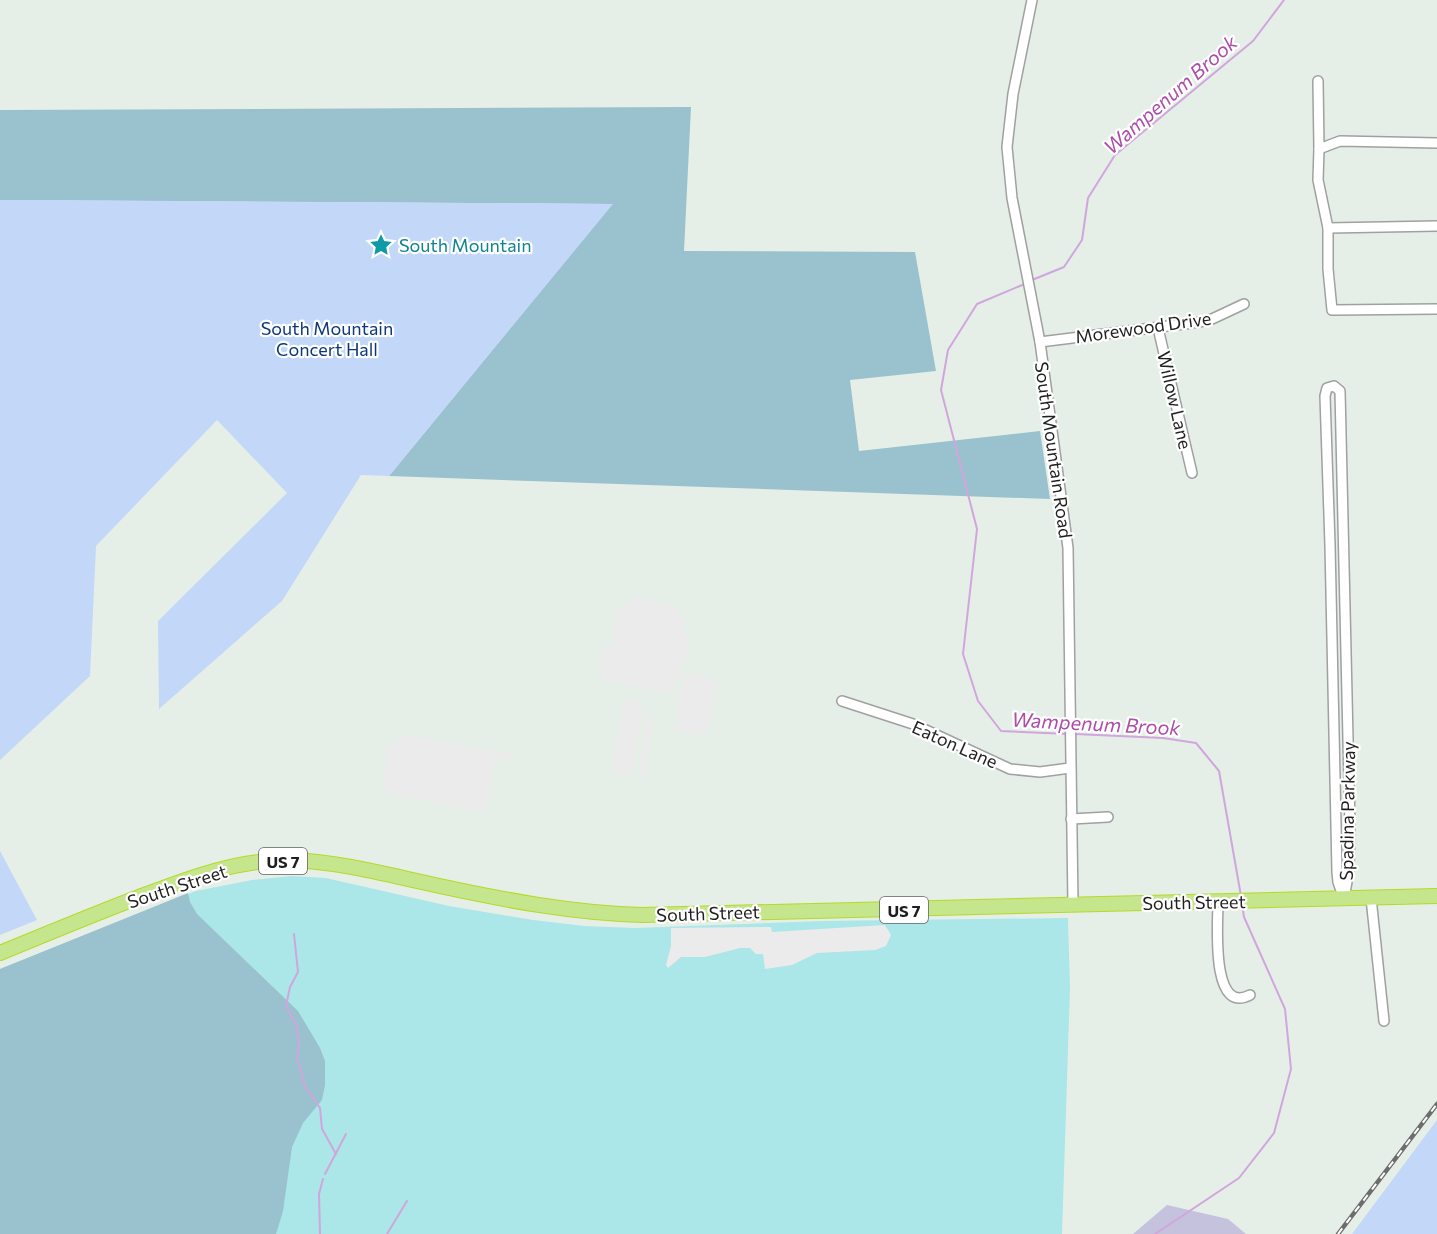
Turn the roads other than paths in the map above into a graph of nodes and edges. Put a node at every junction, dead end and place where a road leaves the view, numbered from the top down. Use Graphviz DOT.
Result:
graph roads {
  1 [pos="1032,0"];
  2 [pos="1318,81"];
  3 [pos="1437,143"];
  4 [pos="1320,149"];
  5 [pos="1437,226"];
  6 [pos="1328,228"];
  7 [pos="1244,304"];
  8 [pos="1437,309"];
  9 [pos="1158,328"];
  10 [pos="1040,342"];
  11 [pos="1192,472"];
  12 [pos="1332,629"];
  13 [pos="1346,630"];
  14 [pos="842,701"];
  15 [pos="1335,750"];
  16 [pos="1348,750"];
  17 [pos="1070,768"];
  18 [pos="1108,817"];
  19 [pos="1071,819"];
  20 [pos="1437,896"];
  21 [pos="1371,898"];
  22 [pos="1344,899"];
  23 [pos="1218,902"];
  24 [pos="1073,905"];
  25 [pos="0,953"];
  26 [pos="1250,995"];
  27 [pos="1384,1021"];
  1 -- 10 [label="street, South Mountain Road"];
  2 -- 4 [label="street"];
  3 -- 4 [label="street"];
  4 -- 6 [label="street"];
  5 -- 6 [label="street"];
  6 -- 8 [label="street"];
  7 -- 9 [label="street, Morewood Drive"];
  9 -- 10 [label="street, Morewood Drive"];
  9 -- 11 [label="street, Willow Lane"];
  10 -- 17 [label="street, South Mountain Road"];
  12 -- 13 [label="street"];
  12 -- 13 [label="street, Spadina Parkway"];
  12 -- 15 [label="street, Spadina Parkway"];
  13 -- 16 [label="street, Spadina Parkway"];
  14 -- 17 [label="street, Eaton Lane"];
  15 -- 16 [label="street"];
  15 -- 22 [label="street, Spadina Parkway"];
  16 -- 22 [label="street, Spadina Parkway"];
  17 -- 19 [label="street, South Mountain Road"];
  18 -- 19 [label="street"];
  19 -- 24 [label="street, South Mountain Road"];
  20 -- 21 [label="highway, South Street / US 7"];
  21 -- 22 [label="highway, South Street / US 7"];
  21 -- 27 [label="street"];
  22 -- 23 [label="highway, South Street / US 7"];
  23 -- 24 [label="highway, South Street / US 7"];
  23 -- 26 [label="street"];
  24 -- 25 [label="highway, South Street / US 7"];
}
